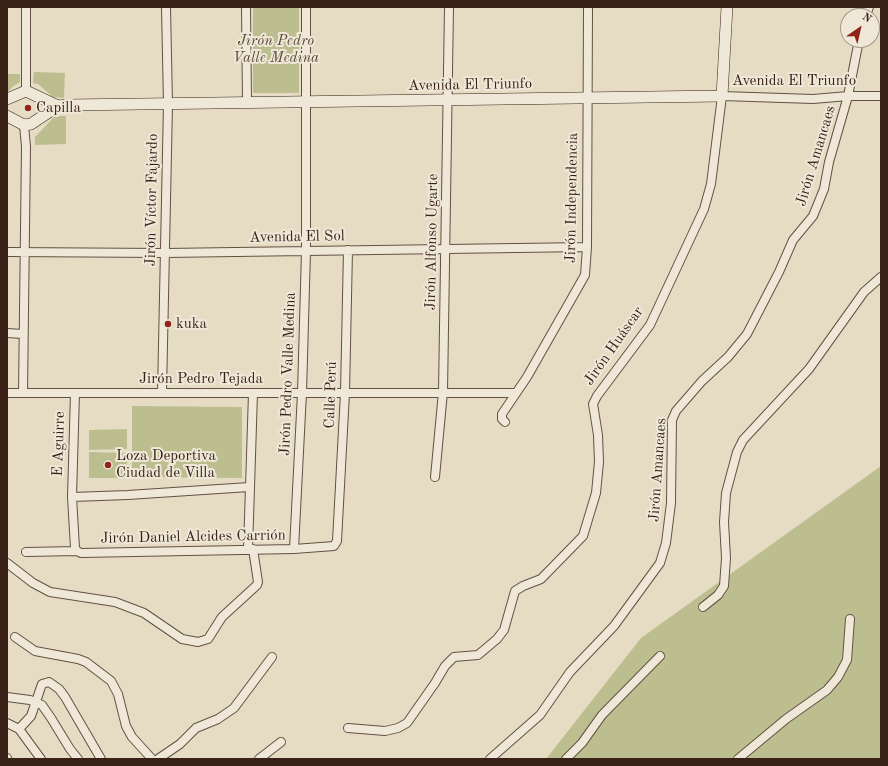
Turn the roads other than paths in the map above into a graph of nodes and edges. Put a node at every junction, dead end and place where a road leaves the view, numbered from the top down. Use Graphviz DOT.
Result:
graph roads {
  1 [pos="26,7"];
  2 [pos="166,7"];
  3 [pos="246,7"];
  4 [pos="306,7"];
  5 [pos="449,7"];
  6 [pos="588,7"];
  7 [pos="727,7"];
  8 [pos="857,48"];
  9 [pos="26,91"];
  10 [pos="722,96"];
  11 [pos="848,96"];
  12 [pos="881,96"];
  13 [pos="587,98"];
  14 [pos="7,99"];
  15 [pos="448,100"];
  16 [pos="306,101"];
  17 [pos="247,102"];
  18 [pos="168,104"];
  19 [pos="58,106"];
  20 [pos="7,116"];
  21 [pos="24,125"];
  22 [pos="588,247"];
  23 [pos="445,249"];
  24 [pos="348,250"];
  25 [pos="306,251"];
  26 [pos="7,252"];
  27 [pos="24,252"];
  28 [pos="165,253"];
  29 [pos="881,277"];
  30 [pos="7,333"];
  31 [pos="23,334"];
  32 [pos="443,392"];
  33 [pos="7,393"];
  34 [pos="23,393"];
  35 [pos="75,393"];
  36 [pos="162,393"];
  37 [pos="253,393"];
  38 [pos="302,393"];
  39 [pos="345,393"];
  40 [pos="516,393"];
  41 [pos="505,422"];
  42 [pos="435,477"];
  43 [pos="249,488"];
  44 [pos="72,497"];
  45 [pos="337,541"];
  46 [pos="294,549"];
  47 [pos="251,550"];
  48 [pos="77,551"];
  49 [pos="26,552"];
  50 [pos="7,562"];
  51 [pos="703,607"];
  52 [pos="850,619"];
  53 [pos="15,638"];
  54 [pos="660,656"];
  55 [pos="272,657"];
  56 [pos="7,697"];
  57 [pos="36,702"];
  58 [pos="7,723"];
  59 [pos="348,728"];
  60 [pos="19,729"];
  61 [pos="281,742"];
  62 [pos="41,759"];
  63 [pos="78,759"];
  64 [pos="101,759"];
  65 [pos="152,759"];
  66 [pos="158,759"];
  67 [pos="259,759"];
  68 [pos="490,759"];
  69 [pos="566,759"];
  70 [pos="738,759"];
  1 -- 9 [label="street"];
  2 -- 18 [label="street, Jirón Víctor Fajardo"];
  3 -- 17 [label="street"];
  4 -- 16 [label="street, Jirón Pedro Valle Medina"];
  5 -- 15 [label="street, Jirón Alfonso Ugarte"];
  6 -- 13 [label="street, Jirón Independencia"];
  7 -- 10 [label="street, Jirón Huáscar"];
  8 -- 11 [label="street, Jirón Amancaes"];
  9 -- 14 [label="street"];
  9 -- 19 [label="street, Avenida El Triunfo"];
  10 -- 11 [label="street, Avenida El Triunfo"];
  10 -- 13 [label="street, Avenida El Triunfo"];
  10 -- 59 [label="street, Jirón Huáscar"];
  11 -- 12 [label="street, Avenida El Triunfo"];
  11 -- 68 [label="street, Jirón Amancaes"];
  13 -- 15 [label="street, Avenida El Triunfo"];
  13 -- 22 [label="street, Jirón Independencia"];
  15 -- 16 [label="street, Avenida El Triunfo"];
  15 -- 23 [label="street, Jirón Alfonso Ugarte"];
  16 -- 17 [label="street, Avenida El Triunfo"];
  16 -- 25 [label="street, Jirón Pedro Valle Medina"];
  17 -- 18 [label="street, Avenida El Triunfo"];
  18 -- 19 [label="street, Avenida El Triunfo"];
  18 -- 28 [label="street, Jirón Víctor Fajardo"];
  19 -- 21 [label="street"];
  20 -- 21 [label="street"];
  21 -- 27 [label="street"];
  22 -- 23 [label="street, Avenida El Sol"];
  22 -- 40 [label="street, Jirón Independencia"];
  23 -- 24 [label="street, Avenida El Sol"];
  23 -- 32 [label="street, Jirón Alfonso Ugarte"];
  24 -- 25 [label="street, Avenida El Sol"];
  24 -- 39 [label="street, Calle Perú"];
  25 -- 28 [label="street, Avenida El Sol"];
  25 -- 38 [label="street, Jirón Pedro Valle Medina"];
  26 -- 27 [label="street, Avenida El Sol"];
  27 -- 28 [label="street, Avenida El Sol"];
  27 -- 31 [label="street"];
  28 -- 36 [label="street, Jirón Víctor Fajardo"];
  29 -- 51 [label="street"];
  30 -- 31 [label="street"];
  31 -- 34 [label="street"];
  32 -- 39 [label="street, Jirón Pedro Tejada"];
  32 -- 40 [label="street"];
  32 -- 42 [label="street, Jirón Alfonso Ugarte"];
  33 -- 34 [label="street, Jirón Pedro Tejada"];
  34 -- 35 [label="street, Jirón Pedro Tejada"];
  35 -- 36 [label="street, Jirón Pedro Tejada"];
  35 -- 44 [label="street, E Aguirre"];
  36 -- 37 [label="street, Jirón Pedro Tejada"];
  37 -- 38 [label="street, Jirón Pedro Tejada"];
  37 -- 43 [label="street"];
  38 -- 39 [label="street, Jirón Pedro Tejada"];
  38 -- 46 [label="street, Jirón Pedro Valle Medina"];
  39 -- 45 [label="street, Calle Perú"];
  40 -- 41 [label="street, Jirón Independencia"];
  43 -- 44 [label="street"];
  43 -- 47 [label="street"];
  44 -- 48 [label="street, E Aguirre"];
  45 -- 46 [label="street, Jirón Daniel Alcides Carrión"];
  46 -- 47 [label="street, Jirón Daniel Alcides Carrión"];
  47 -- 48 [label="street, Jirón Daniel Alcides Carrión"];
  47 -- 50 [label="street"];
  48 -- 49 [label="street, Jirón Daniel Alcides Carrión"];
  52 -- 70 [label="street"];
  53 -- 65 [label="street"];
  54 -- 69 [label="street"];
  55 -- 66 [label="street"];
  56 -- 57 [label="street"];
  57 -- 60 [label="street"];
  57 -- 63 [label="street"];
  57 -- 64 [label="street"];
  58 -- 60 [label="street"];
  60 -- 62 [label="street"];
  61 -- 67 [label="street"];
}
